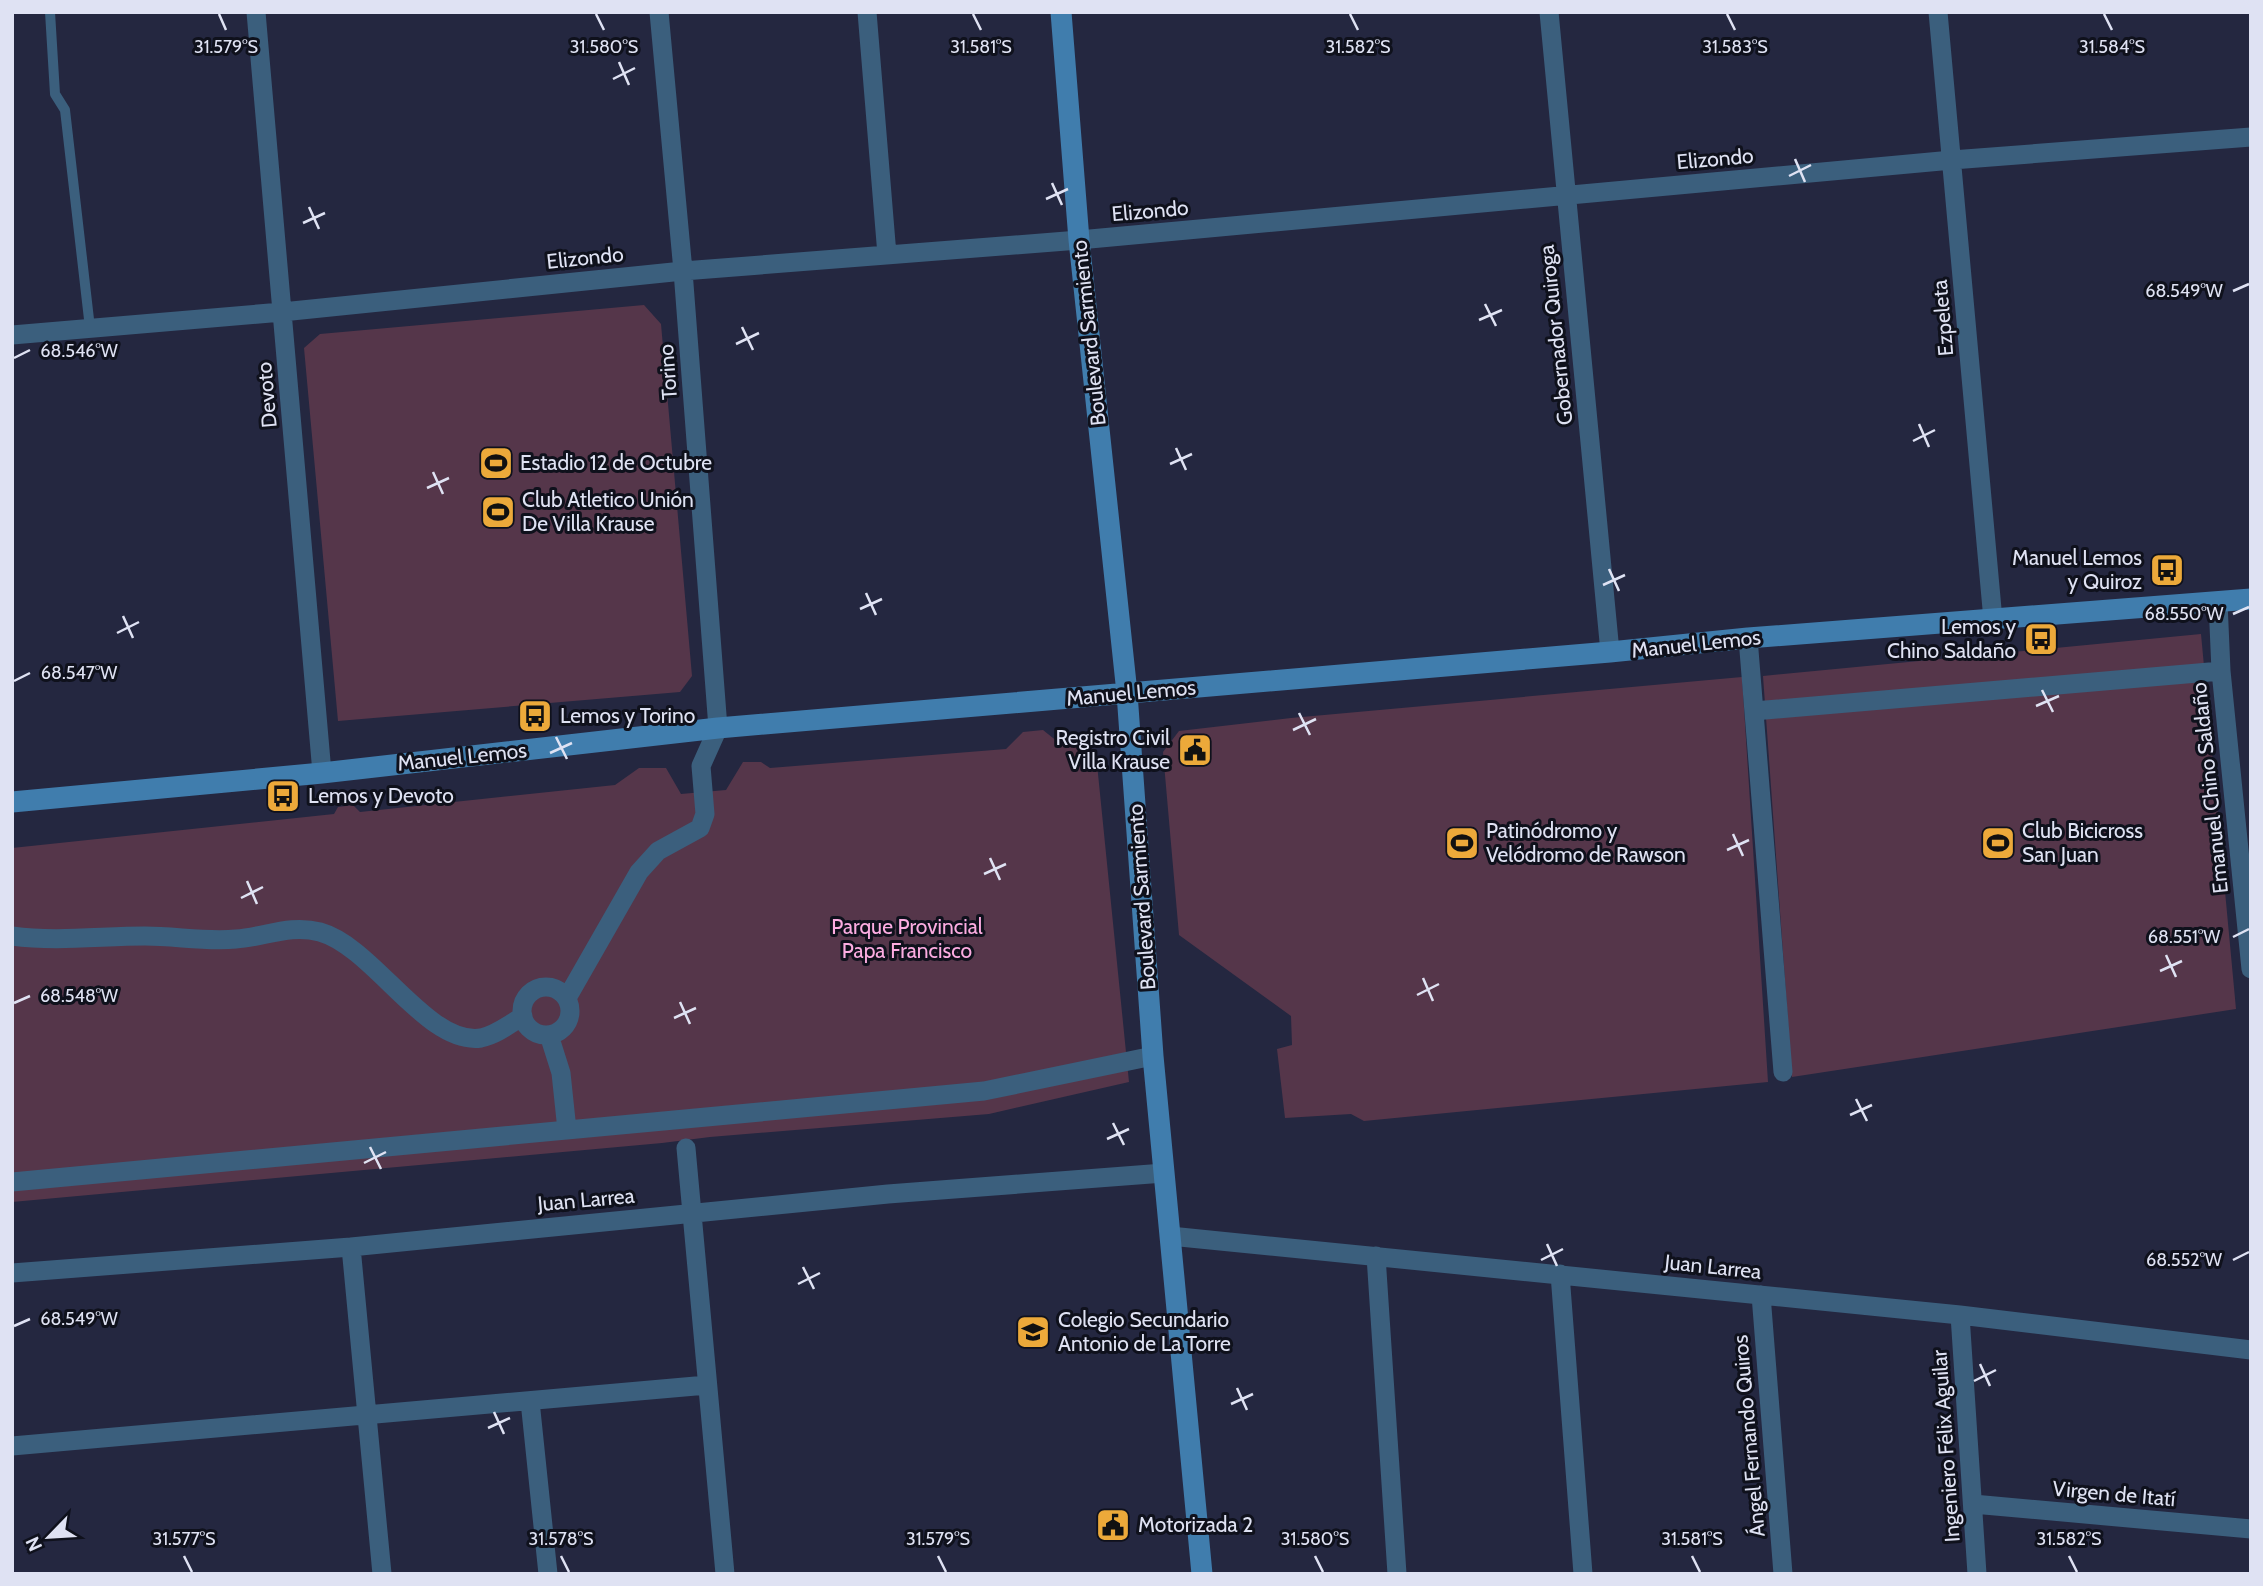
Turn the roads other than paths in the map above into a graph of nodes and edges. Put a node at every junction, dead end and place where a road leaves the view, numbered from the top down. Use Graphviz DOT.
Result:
graph roads {
  1 [pos="50,12"];
  2 [pos="256,12"];
  3 [pos="659,12"];
  4 [pos="867,12"];
  5 [pos="1061,12"];
  6 [pos="1549,12"];
  7 [pos="1938,12"];
  8 [pos="2251,137"];
  9 [pos="1952,160"];
  10 [pos="1566,196"];
  11 [pos="1079,240"];
  12 [pos="887,255"];
  13 [pos="682,271"];
  14 [pos="282,312"];
  15 [pos="90,328"];
  16 [pos="12,335"];
  17 [pos="2251,599"];
  18 [pos="2218,602"];
  19 [pos="1993,620"];
  20 [pos="1748,638"];
  21 [pos="1610,652"];
  22 [pos="2221,671"];
  23 [pos="1127,693"];
  24 [pos="1754,711"];
  25 [pos="718,728"];
  26 [pos="322,773"];
  27 [pos="12,802"];
  28 [pos="12,936"];
  29 [pos="2251,969"];
  30 [pos="567,998"];
  31 [pos="523,1016"];
  32 [pos="549,1035"];
  33 [pos="1153,1056"];
  34 [pos="1783,1072"];
  35 [pos="567,1130"];
  36 [pos="686,1148"];
  37 [pos="1164,1173"];
  38 [pos="12,1182"];
  39 [pos="692,1213"];
  40 [pos="1170,1236"];
  41 [pos="351,1247"];
  42 [pos="1376,1256"];
  43 [pos="12,1273"];
  44 [pos="1560,1274"];
  45 [pos="1761,1295"];
  46 [pos="1960,1315"];
  47 [pos="2251,1350"];
  48 [pos="707,1385"];
  49 [pos="530,1401"];
  50 [pos="367,1416"];
  51 [pos="12,1446"];
  52 [pos="1973,1504"];
  53 [pos="2251,1530"];
  54 [pos="382,1574"];
  55 [pos="548,1574"];
  56 [pos="725,1574"];
  57 [pos="1202,1574"];
  58 [pos="1397,1574"];
  59 [pos="1583,1574"];
  60 [pos="1783,1574"];
  61 [pos="1977,1574"];
  1 -- 15 [label="lane"];
  2 -- 14 [label="street, Devoto"];
  3 -- 13 [label="street, Torino"];
  4 -- 12 [label="street"];
  5 -- 11 [label="main road, Boulevard Sarmiento"];
  6 -- 10 [label="street, Gobernador Quiroga"];
  7 -- 9 [label="street, Ezpeleta"];
  8 -- 9 [label="street, Elizondo"];
  9 -- 10 [label="street, Elizondo"];
  9 -- 19 [label="street, Ezpeleta"];
  10 -- 11 [label="street, Elizondo"];
  10 -- 21 [label="street, Gobernador Quiroga"];
  11 -- 12 [label="street, Elizondo"];
  11 -- 23 [label="main road, Boulevard Sarmiento"];
  12 -- 13 [label="street, Elizondo"];
  13 -- 14 [label="street, Elizondo"];
  13 -- 25 [label="street, Torino"];
  14 -- 15 [label="street, Elizondo"];
  14 -- 26 [label="street, Devoto"];
  15 -- 16 [label="street, Elizondo"];
  17 -- 18 [label="main road, Manuel Lemos"];
  18 -- 19 [label="main road, Manuel Lemos"];
  18 -- 22 [label="street, Emanuel Chino Saldaño"];
  19 -- 20 [label="main road, Manuel Lemos"];
  20 -- 21 [label="main road, Manuel Lemos"];
  20 -- 24 [label="street"];
  21 -- 23 [label="main road, Manuel Lemos"];
  22 -- 24 [label="street"];
  22 -- 29 [label="street, Emanuel Chino Saldaño"];
  23 -- 25 [label="main road, Manuel Lemos"];
  23 -- 33 [label="main road, Boulevard Sarmiento"];
  24 -- 34 [label="street"];
  25 -- 26 [label="main road, Manuel Lemos"];
  25 -- 30 [label="street"];
  26 -- 27 [label="main road, Manuel Lemos"];
  28 -- 31 [label="street"];
  30 -- 31 [label="street"];
  30 -- 32 [label="street"];
  31 -- 32 [label="street"];
  32 -- 35 [label="street"];
  33 -- 35 [label="street"];
  33 -- 37 [label="main road, Boulevard Sarmiento"];
  35 -- 38 [label="street"];
  36 -- 39 [label="street"];
  37 -- 39 [label="street, Juan Larrea"];
  37 -- 40 [label="main road, Boulevard Sarmiento"];
  39 -- 41 [label="street, Juan Larrea"];
  39 -- 48 [label="street"];
  40 -- 42 [label="street, Juan Larrea"];
  40 -- 57 [label="main road, Boulevard Sarmiento"];
  41 -- 43 [label="street, Juan Larrea"];
  41 -- 50 [label="street"];
  42 -- 44 [label="street, Juan Larrea"];
  42 -- 58 [label="street"];
  44 -- 45 [label="street, Juan Larrea"];
  44 -- 59 [label="street"];
  45 -- 46 [label="street, Juan Larrea"];
  45 -- 60 [label="street, Ángel Fernando Quiros"];
  46 -- 47 [label="street, Juan Larrea"];
  46 -- 52 [label="street, Ingeniero Félix Aguilar"];
  48 -- 49 [label="street"];
  48 -- 56 [label="street"];
  49 -- 50 [label="street"];
  49 -- 55 [label="street"];
  50 -- 51 [label="street"];
  50 -- 54 [label="street"];
  52 -- 53 [label="street, Virgen de Itatí"];
  52 -- 61 [label="street, Ingeniero Félix Aguilar"];
}
